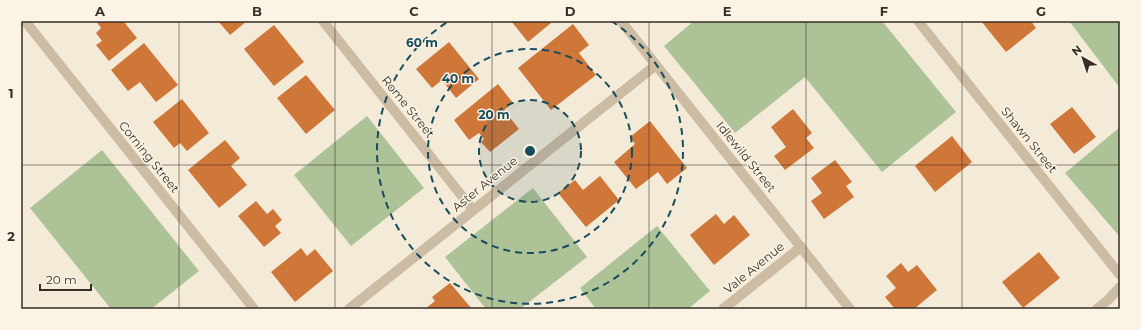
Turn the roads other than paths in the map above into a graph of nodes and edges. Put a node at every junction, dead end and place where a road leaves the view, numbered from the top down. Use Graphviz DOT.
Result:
graph roads {
  1 [pos="25,21"];
  2 [pos="323,21"];
  3 [pos="621,21"];
  4 [pos="918,21"];
  5 [pos="656,65"];
  6 [pos="473,210"];
  7 [pos="801,247"];
  8 [pos="1120,275"];
  9 [pos="1120,288"];
  10 [pos="254,309"];
  11 [pos="349,309"];
  12 [pos="723,309"];
  13 [pos="850,309"];
  14 [pos="1097,309"];
  1 -- 10 [label="street, Corning Street"];
  2 -- 6 [label="street, Rome Street"];
  3 -- 5 [label="street, Idlewild Street"];
  4 -- 8 [label="street, Shawn Street"];
  5 -- 6 [label="street, Aster Avenue"];
  5 -- 7 [label="street, Idlewild Street"];
  6 -- 11 [label="street, Aster Avenue"];
  7 -- 12 [label="street, Vale Avenue"];
  7 -- 13 [label="street, Idlewild Street"];
  9 -- 14 [label="street"];
}
